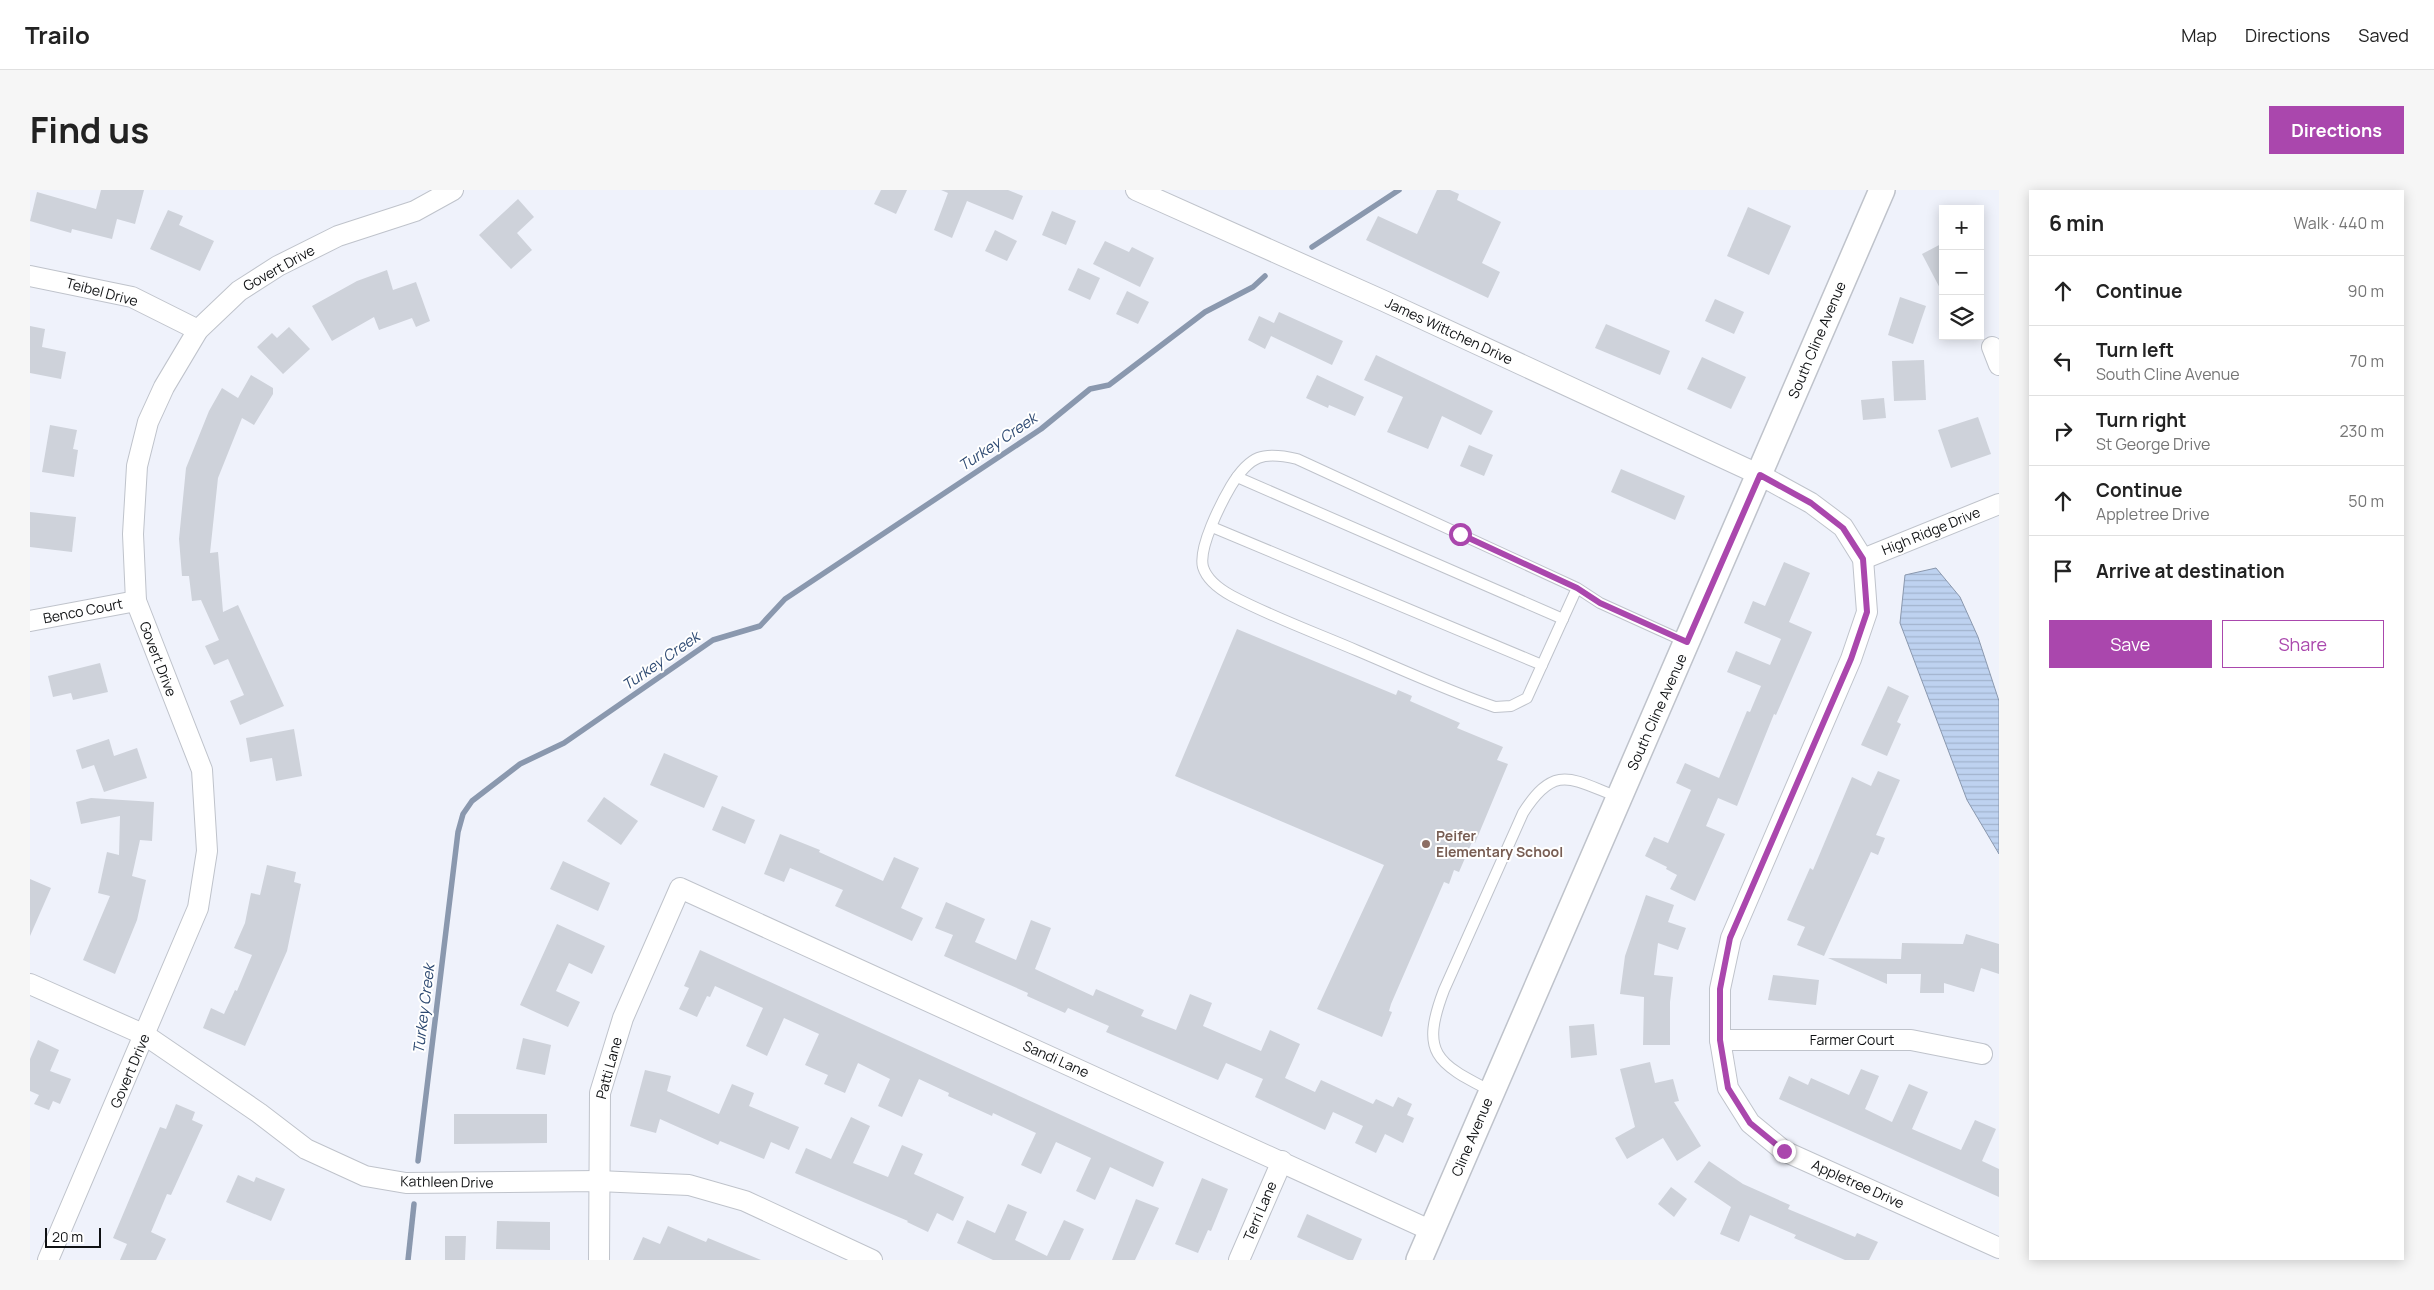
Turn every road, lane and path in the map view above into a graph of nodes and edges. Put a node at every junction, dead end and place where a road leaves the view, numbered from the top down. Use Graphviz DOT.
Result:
graph roads {
  1 [pos="453,190"];
  2 [pos="1136,190"];
  3 [pos="1882,190"];
  4 [pos="30,276"];
  5 [pos="198,330"];
  6 [pos="1760,475"];
  7 [pos="1237,477"];
  8 [pos="1999,504"];
  9 [pos="1212,527"];
  10 [pos="1863,559"];
  11 [pos="1577,588"];
  12 [pos="136,601"];
  13 [pos="1563,619"];
  14 [pos="30,621"];
  15 [pos="1687,642"];
  16 [pos="1542,665"];
  17 [pos="1619,797"];
  18 [pos="680,888"];
  19 [pos="30,984"];
  20 [pos="1526,1014"];
  21 [pos="145,1035"];
  22 [pos="1720,1040"];
  23 [pos="1982,1054"];
  24 [pos="1492,1091"];
  25 [pos="1282,1161"];
  26 [pos="598,1180"];
  27 [pos="1432,1231"];
  28 [pos="1999,1248"];
  29 [pos="48,1260"];
  30 [pos="599,1260"];
  31 [pos="872,1260"];
  32 [pos="1239,1260"];
  33 [pos="1420,1260"];
  1 -- 5 [label="street, Govert Drive"];
  2 -- 6 [label="street, James Wittchen Drive"];
  3 -- 6 [label="street, South Cline Avenue"];
  4 -- 5 [label="street, Teibel Drive"];
  5 -- 12 [label="street, Govert Drive"];
  6 -- 10 [label="street, James Wittchen Drive"];
  6 -- 15 [label="street, South Cline Avenue"];
  7 -- 9 [label="lane"];
  7 -- 11 [label="lane"];
  7 -- 13 [label="lane"];
  8 -- 10 [label="street, High Ridge Drive"];
  9 -- 16 [label="lane"];
  9 -- 16 [label="lane"];
  10 -- 22 [label="street, Appletree Drive"];
  11 -- 13 [label="lane"];
  11 -- 15 [label="lane"];
  12 -- 14 [label="street, Benco Court"];
  12 -- 21 [label="street, Govert Drive"];
  13 -- 16 [label="lane"];
  15 -- 17 [label="street, South Cline Avenue"];
  17 -- 20 [label="street, South Cline Avenue"];
  17 -- 24 [label="lane"];
  18 -- 25 [label="street, Sandi Lane"];
  18 -- 26 [label="street, Patti Lane"];
  19 -- 21 [label="street, Kathleen Drive"];
  20 -- 24 [label="street, Cline Avenue"];
  21 -- 26 [label="street, Kathleen Drive"];
  21 -- 29 [label="street, Govert Drive"];
  22 -- 23 [label="street, Farmer Court"];
  22 -- 28 [label="street, Appletree Drive"];
  24 -- 27 [label="street, Cline Avenue"];
  25 -- 27 [label="street, Sandi Lane"];
  25 -- 32 [label="street, Terri Lane"];
  26 -- 30 [label="street, Patti Lane"];
  26 -- 31 [label="street, Kathleen Drive"];
  27 -- 33 [label="street, Cline Avenue"];
}
